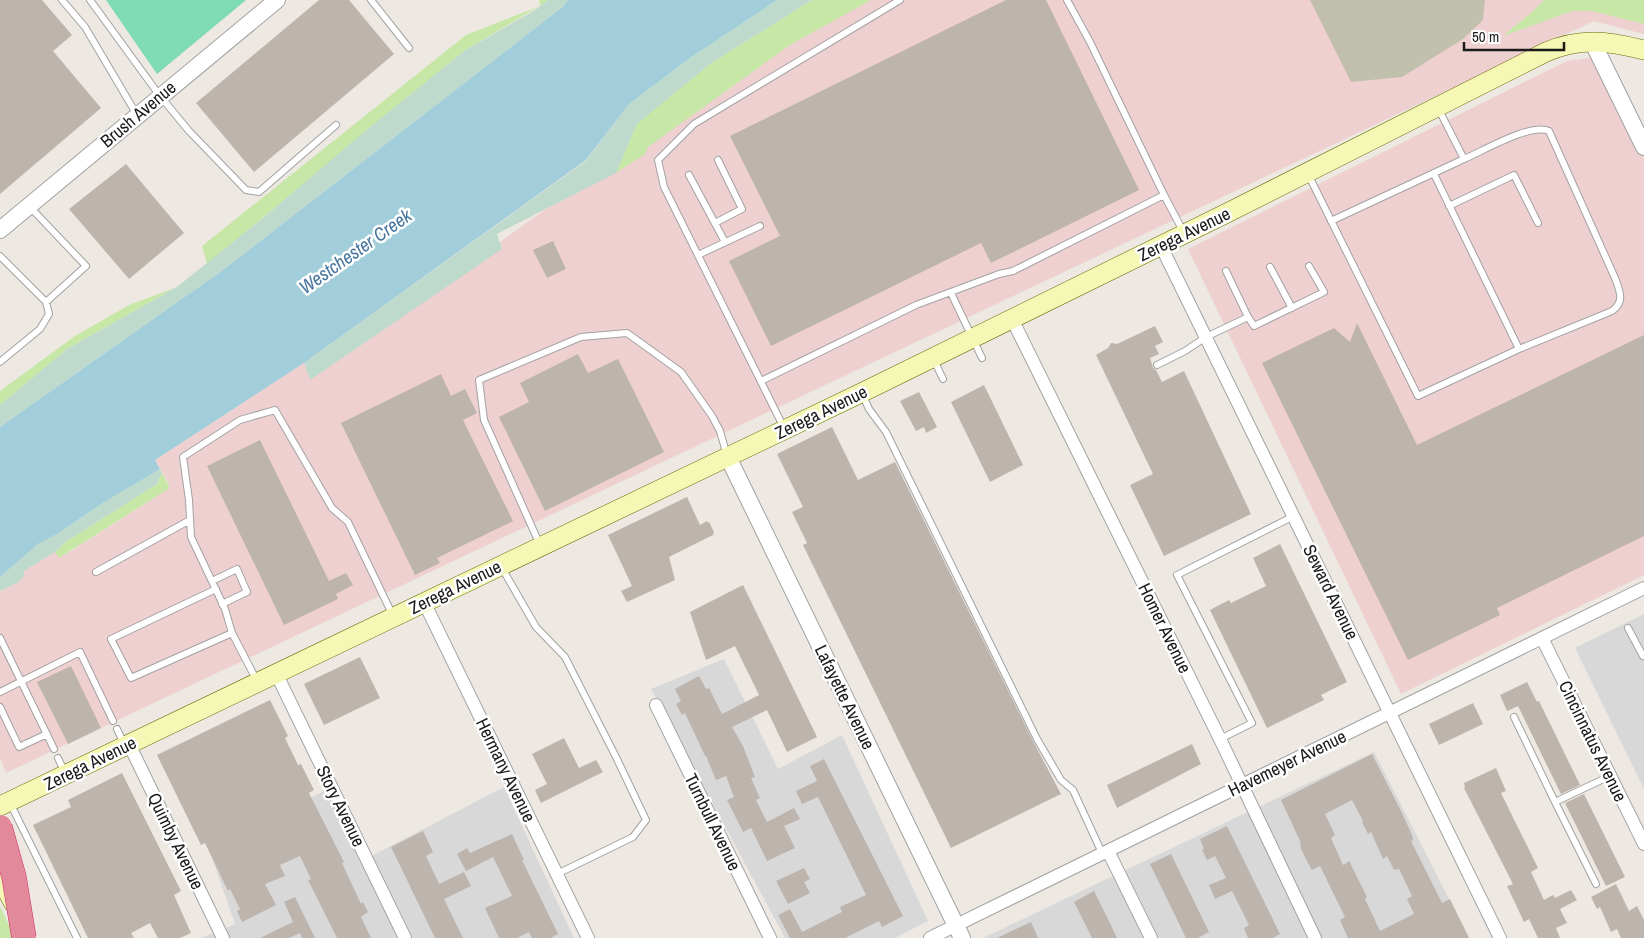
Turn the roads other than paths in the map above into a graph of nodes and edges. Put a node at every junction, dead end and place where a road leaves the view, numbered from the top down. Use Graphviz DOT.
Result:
graph roads {
  1 [pos="62,0"];
  2 [pos="90,0"];
  3 [pos="277,0"];
  4 [pos="371,0"];
  5 [pos="900,0"];
  6 [pos="1067,0"];
  7 [pos="1592,41"];
  8 [pos="409,48"];
  9 [pos="1644,50"];
  10 [pos="160,96"];
  11 [pos="1437,107"];
  12 [pos="137,115"];
  13 [pos="336,125"];
  14 [pos="1644,147"];
  15 [pos="1464,159"];
  16 [pos="718,160"];
  17 [pos="1307,172"];
  18 [pos="1434,174"];
  19 [pos="689,175"];
  20 [pos="1164,196"];
  21 [pos="29,206"];
  22 [pos="1449,206"];
  23 [pos="1331,222"];
  24 [pos="715,223"];
  25 [pos="1538,223"];
  26 [pos="760,226"];
  27 [pos="0,230"];
  28 [pos="1185,234"];
  29 [pos="725,242"];
  30 [pos="1161,246"];
  31 [pos="698,255"];
  32 [pos="0,256"];
  33 [pos="1309,266"];
  34 [pos="1270,267"];
  35 [pos="1226,271"];
  36 [pos="951,293"];
  37 [pos="46,302"];
  38 [pos="1292,308"];
  39 [pos="1248,317"];
  40 [pos="1012,319"];
  41 [pos="1206,337"];
  42 [pos="973,338"];
  43 [pos="1519,349"];
  44 [pos="933,357"];
  45 [pos="982,358"];
  46 [pos="0,362"];
  47 [pos="1157,365"];
  48 [pos="943,379"];
  49 [pos="761,381"];
  50 [pos="861,392"];
  51 [pos="785,430"];
  52 [pos="728,457"];
  53 [pos="1294,516"];
  54 [pos="190,520"];
  55 [pos="541,546"];
  56 [pos="501,565"];
  57 [pos="96,572"];
  58 [pos="212,581"];
  59 [pos="1644,588"];
  60 [pos="216,589"];
  61 [pos="424,602"];
  62 [pos="222,604"];
  63 [pos="394,617"];
  64 [pos="1628,628"];
  65 [pos="232,633"];
  66 [pos="0,638"];
  67 [pos="1542,638"];
  68 [pos="1644,657"];
  69 [pos="276,673"];
  70 [pos="21,682"];
  71 [pos="257,682"];
  72 [pos="0,692"];
  73 [pos="656,705"];
  74 [pos="0,707"];
  75 [pos="1390,712"];
  76 [pos="1514,717"];
  77 [pos="113,721"];
  78 [pos="117,729"];
  79 [pos="47,734"];
  80 [pos="1220,739"];
  81 [pos="127,746"];
  82 [pos="54,749"];
  83 [pos="1610,776"];
  84 [pos="1241,786"];
  85 [pos="1555,802"];
  86 [pos="5,804"];
  87 [pos="0,827"];
  88 [pos="1644,844"];
  89 [pos="1105,852"];
  90 [pos="557,874"];
  91 [pos="0,876"];
  92 [pos="1596,884"];
  93 [pos="959,932"];
  94 [pos="24,938"];
  95 [pos="32,938"];
  96 [pos="77,938"];
  97 [pos="224,938"];
  98 [pos="406,938"];
  99 [pos="588,938"];
  100 [pos="770,938"];
  101 [pos="930,938"];
  102 [pos="1151,938"];
  103 [pos="1315,938"];
  104 [pos="1500,938"];
  1 -- 12 [label="lane"];
  2 -- 10 [label="lane"];
  3 -- 10 [label="street, Brush Avenue"];
  4 -- 8 [label="lane"];
  5 -- 31 [label="lane"];
  6 -- 20 [label="lane"];
  7 -- 9 [label="main road, Zerega Avenue"];
  7 -- 11 [label="main road, Zerega Avenue"];
  7 -- 14 [label="street"];
  10 -- 12 [label="street, Brush Avenue"];
  10 -- 13 [label="lane"];
  11 -- 15 [label="lane"];
  11 -- 17 [label="main road, Zerega Avenue"];
  12 -- 21 [label="street, Brush Avenue"];
  15 -- 18 [label="lane"];
  15 -- 43 [label="lane"];
  16 -- 24 [label="lane"];
  17 -- 23 [label="lane"];
  17 -- 28 [label="main road, Zerega Avenue"];
  18 -- 22 [label="lane"];
  18 -- 23 [label="lane"];
  19 -- 24 [label="lane"];
  20 -- 28 [label="lane"];
  20 -- 36 [label="lane"];
  21 -- 27 [label="street, Brush Avenue"];
  21 -- 37 [label="lane"];
  22 -- 25 [label="lane"];
  22 -- 43 [label="lane"];
  23 -- 43 [label="lane"];
  24 -- 29 [label="lane"];
  26 -- 29 [label="lane"];
  28 -- 30 [label="main road, Zerega Avenue"];
  29 -- 31 [label="lane"];
  30 -- 40 [label="main road, Zerega Avenue"];
  30 -- 41 [label="street, Seward Avenue"];
  31 -- 49 [label="lane"];
  32 -- 37 [label="lane"];
  33 -- 38 [label="lane"];
  34 -- 38 [label="lane"];
  35 -- 39 [label="lane"];
  36 -- 42 [label="lane"];
  36 -- 49 [label="lane"];
  37 -- 46 [label="lane"];
  38 -- 39 [label="lane"];
  39 -- 41 [label="lane"];
  40 -- 42 [label="main road, Zerega Avenue"];
  40 -- 80 [label="street, Homer Avenue"];
  41 -- 47 [label="lane"];
  41 -- 53 [label="street, Seward Avenue"];
  42 -- 44 [label="main road, Zerega Avenue"];
  42 -- 45 [label="lane"];
  44 -- 48 [label="lane"];
  44 -- 50 [label="main road, Zerega Avenue"];
  49 -- 51 [label="lane"];
  50 -- 51 [label="main road, Zerega Avenue"];
  50 -- 89 [label="lane"];
  51 -- 52 [label="main road, Zerega Avenue"];
  52 -- 55 [label="main road, Zerega Avenue"];
  52 -- 55 [label="lane"];
  52 -- 93 [label="street, Lafayette Avenue"];
  53 -- 75 [label="street, Seward Avenue"];
  53 -- 80 [label="lane"];
  54 -- 57 [label="lane"];
  54 -- 58 [label="lane"];
  54 -- 63 [label="lane"];
  55 -- 56 [label="main road, Zerega Avenue"];
  56 -- 61 [label="main road, Zerega Avenue"];
  56 -- 90 [label="lane"];
  58 -- 60 [label="lane"];
  58 -- 62 [label="lane"];
  59 -- 67 [label="street, Havemeyer Avenue"];
  60 -- 62 [label="lane"];
  60 -- 65 [label="lane"];
  61 -- 63 [label="main road, Zerega Avenue"];
  61 -- 90 [label="street, Hermany Avenue"];
  62 -- 65 [label="lane"];
  63 -- 69 [label="main road, Zerega Avenue"];
  64 -- 68 [label="lane"];
  65 -- 71 [label="lane"];
  66 -- 70 [label="lane"];
  67 -- 75 [label="street, Havemeyer Avenue"];
  67 -- 83 [label="street, Cincinnatus Avenue"];
  69 -- 71 [label="main road, Zerega Avenue"];
  69 -- 98 [label="street, Story Avenue"];
  70 -- 72 [label="lane"];
  70 -- 77 [label="lane"];
  70 -- 79 [label="lane"];
  71 -- 81 [label="main road, Zerega Avenue"];
  73 -- 100 [label="street, Turnbull Avenue"];
  74 -- 79 [label="lane"];
  75 -- 84 [label="street, Havemeyer Avenue"];
  75 -- 104 [label="street, Seward Avenue"];
  76 -- 85 [label="lane"];
  78 -- 81 [label="lane"];
  79 -- 82 [label="lane"];
  80 -- 84 [label="street, Homer Avenue"];
  81 -- 86 [label="main road, Zerega Avenue"];
  81 -- 97 [label="street, Quimby Avenue"];
  83 -- 85 [label="lane"];
  83 -- 88 [label="street, Cincinnatus Avenue"];
  84 -- 89 [label="street, Havemeyer Avenue"];
  84 -- 103 [label="street, Homer Avenue"];
  85 -- 92 [label="lane"];
  86 -- 96 [label="lane"];
  87 -- 94 [label="highway, bridge"];
  89 -- 93 [label="street, Havemeyer Avenue"];
  89 -- 102 [label="street"];
  90 -- 99 [label="street, Hermany Avenue"];
  91 -- 95 [label="main road"];
  93 -- 101 [label="street, Havemeyer Avenue"];
}
